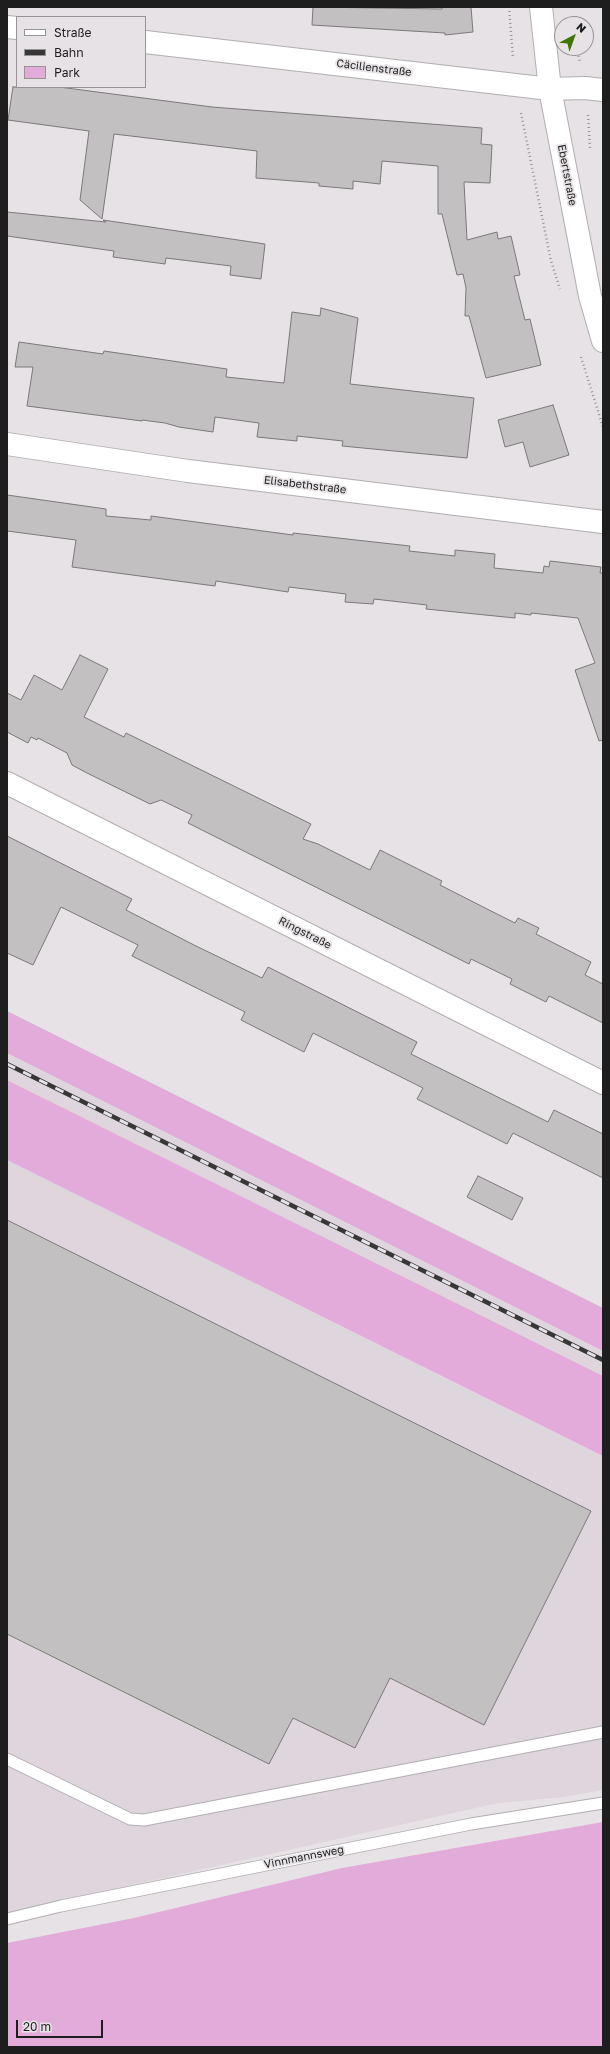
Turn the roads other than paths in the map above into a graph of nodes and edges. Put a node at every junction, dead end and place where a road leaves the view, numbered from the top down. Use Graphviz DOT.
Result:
graph roads {
  1 [pos="541,7"];
  2 [pos="146,42"];
  3 [pos="550,89"];
  4 [pos="594,89"];
  5 [pos="603,341"];
  6 [pos="7,444"];
  7 [pos="603,522"];
  8 [pos="7,783"];
  9 [pos="603,1083"];
  10 [pos="603,1732"];
  11 [pos="7,1759"];
  12 [pos="603,1803"];
  13 [pos="7,1919"];
  1 -- 3 [label="street, Ebertstraße"];
  2 -- 3 [label="street, Cäcilienstraße"];
  3 -- 4 [label="street, Cäcilienstraße"];
  3 -- 5 [label="street, Ebertstraße"];
  6 -- 7 [label="street, Elisabethstraße"];
  8 -- 9 [label="street, Ringstraße"];
  10 -- 11 [label="lane"];
  12 -- 13 [label="lane, Vinnmannsweg"];
}
